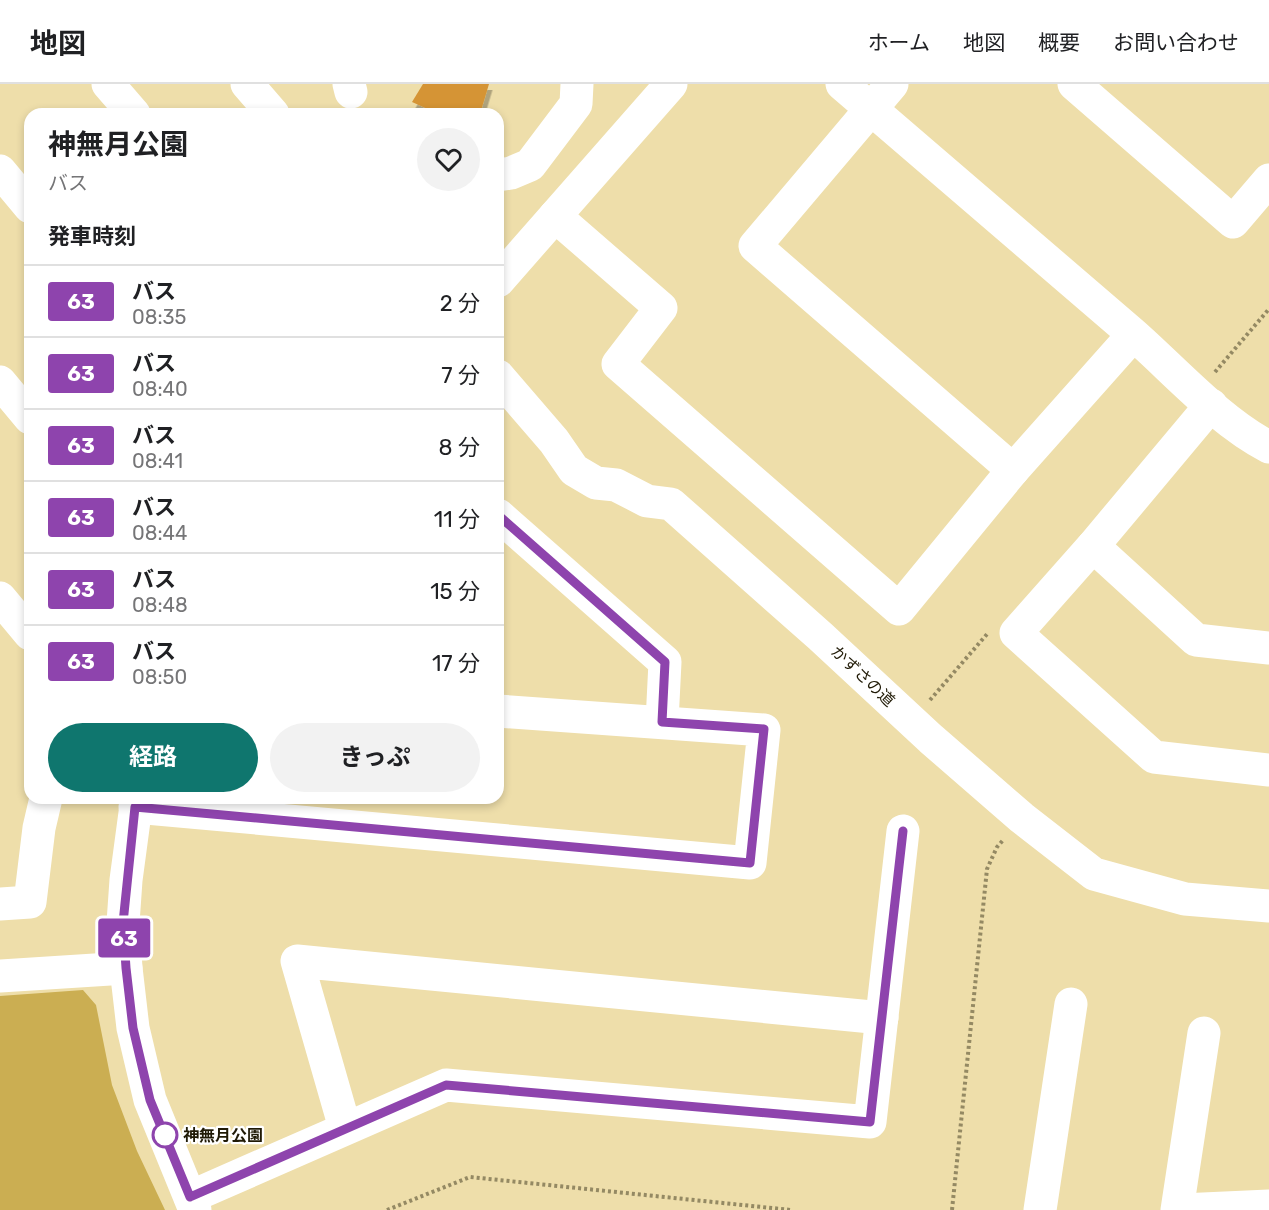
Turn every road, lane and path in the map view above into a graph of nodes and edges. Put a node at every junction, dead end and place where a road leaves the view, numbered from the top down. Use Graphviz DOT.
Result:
graph roads {
  1 [pos="108,84"];
  2 [pos="247,84"];
  3 [pos="577,84"];
  4 [pos="671,84"];
  5 [pos="842,84"];
  6 [pos="892,84"];
  7 [pos="1074,84"];
  8 [pos="129,108"];
  9 [pos="268,108"];
  10 [pos="870,108"];
  11 [pos="0,171"];
  12 [pos="504,174"];
  13 [pos="1269,180"];
  14 [pos="24,200"];
  15 [pos="555,216"];
  16 [pos="504,274"];
  17 [pos="1134,334"];
  18 [pos="0,382"];
  19 [pos="506,386"];
  20 [pos="1212,405"];
  21 [pos="24,411"];
  22 [pos="1269,447"];
  23 [pos="1013,470"];
  24 [pos="504,520"];
  25 [pos="1093,546"];
  26 [pos="0,598"];
  27 [pos="24,627"];
  28 [pos="1269,648"];
  29 [pos="504,711"];
  30 [pos="662,722"];
  31 [pos="1269,770"];
  32 [pos="45,804"];
  33 [pos="136,804"];
  34 [pos="156,804"];
  35 [pos="1022,818"];
  36 [pos="903,831"];
  37 [pos="0,904"];
  38 [pos="1269,906"];
  39 [pos="126,968"];
  40 [pos="0,976"];
  41 [pos="1071,1004"];
  42 [pos="882,1018"];
  43 [pos="1204,1033"];
  44 [pos="345,1128"];
  45 [pos="193,1203"];
  46 [pos="1258,1207"];
  47 [pos="387,1210"];
  48 [pos="791,1210"];
  49 [pos="952,1210"];
  50 [pos="1040,1210"];
  51 [pos="1179,1210"];
  1 -- 8 [label="street"];
  2 -- 9 [label="street"];
  3 -- 12 [label="street"];
  4 -- 15 [label="street"];
  5 -- 10 [label="street"];
  6 -- 10 [label="street"];
  7 -- 13 [label="street"];
  10 -- 17 [label="street"];
  10 -- 23 [label="street"];
  11 -- 14 [label="street"];
  15 -- 16 [label="street"];
  15 -- 23 [label="street"];
  17 -- 20 [label="street"];
  17 -- 23 [label="street"];
  18 -- 21 [label="street"];
  19 -- 35 [label="street, かずさの道"];
  20 -- 22 [label="street"];
  20 -- 25 [label="street"];
  24 -- 30 [label="street"];
  25 -- 28 [label="street"];
  25 -- 31 [label="street"];
  26 -- 27 [label="street"];
  29 -- 30 [label="street"];
  30 -- 34 [label="street"];
  32 -- 37 [label="street"];
  33 -- 39 [label="street"];
  35 -- 38 [label="street, かずさの道"];
  35 -- 49 [label="path"];
  36 -- 42 [label="street"];
  39 -- 40 [label="street"];
  39 -- 45 [label="street"];
  41 -- 50 [label="street"];
  42 -- 44 [label="street"];
  42 -- 44 [label="street"];
  43 -- 51 [label="street"];
  44 -- 45 [label="street"];
  46 -- 51 [label="street"];
  47 -- 48 [label="path"];
}
